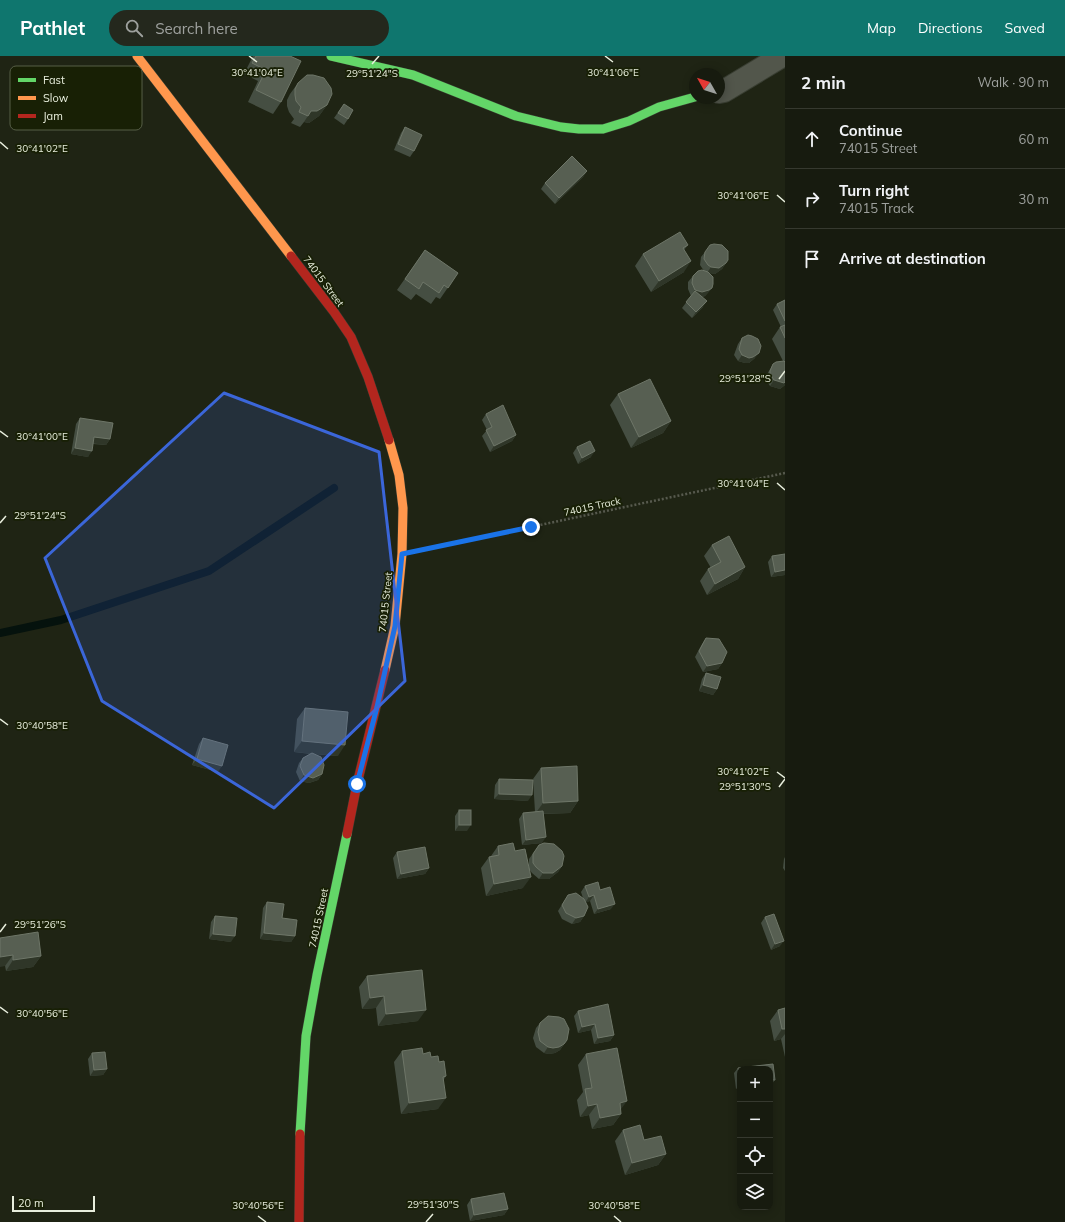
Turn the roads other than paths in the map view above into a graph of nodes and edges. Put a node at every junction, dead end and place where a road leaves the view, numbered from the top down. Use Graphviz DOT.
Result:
graph roads {
  1 [pos="137,56"];
  2 [pos="331,56"];
  3 [pos="782,56"];
  4 [pos="725,90"];
  5 [pos="689,99"];
  6 [pos="299,1222"];
  1 -- 6 [label="street, 74015 Street"];
  2 -- 5 [label="street"];
  3 -- 4 [label="street"];
}
